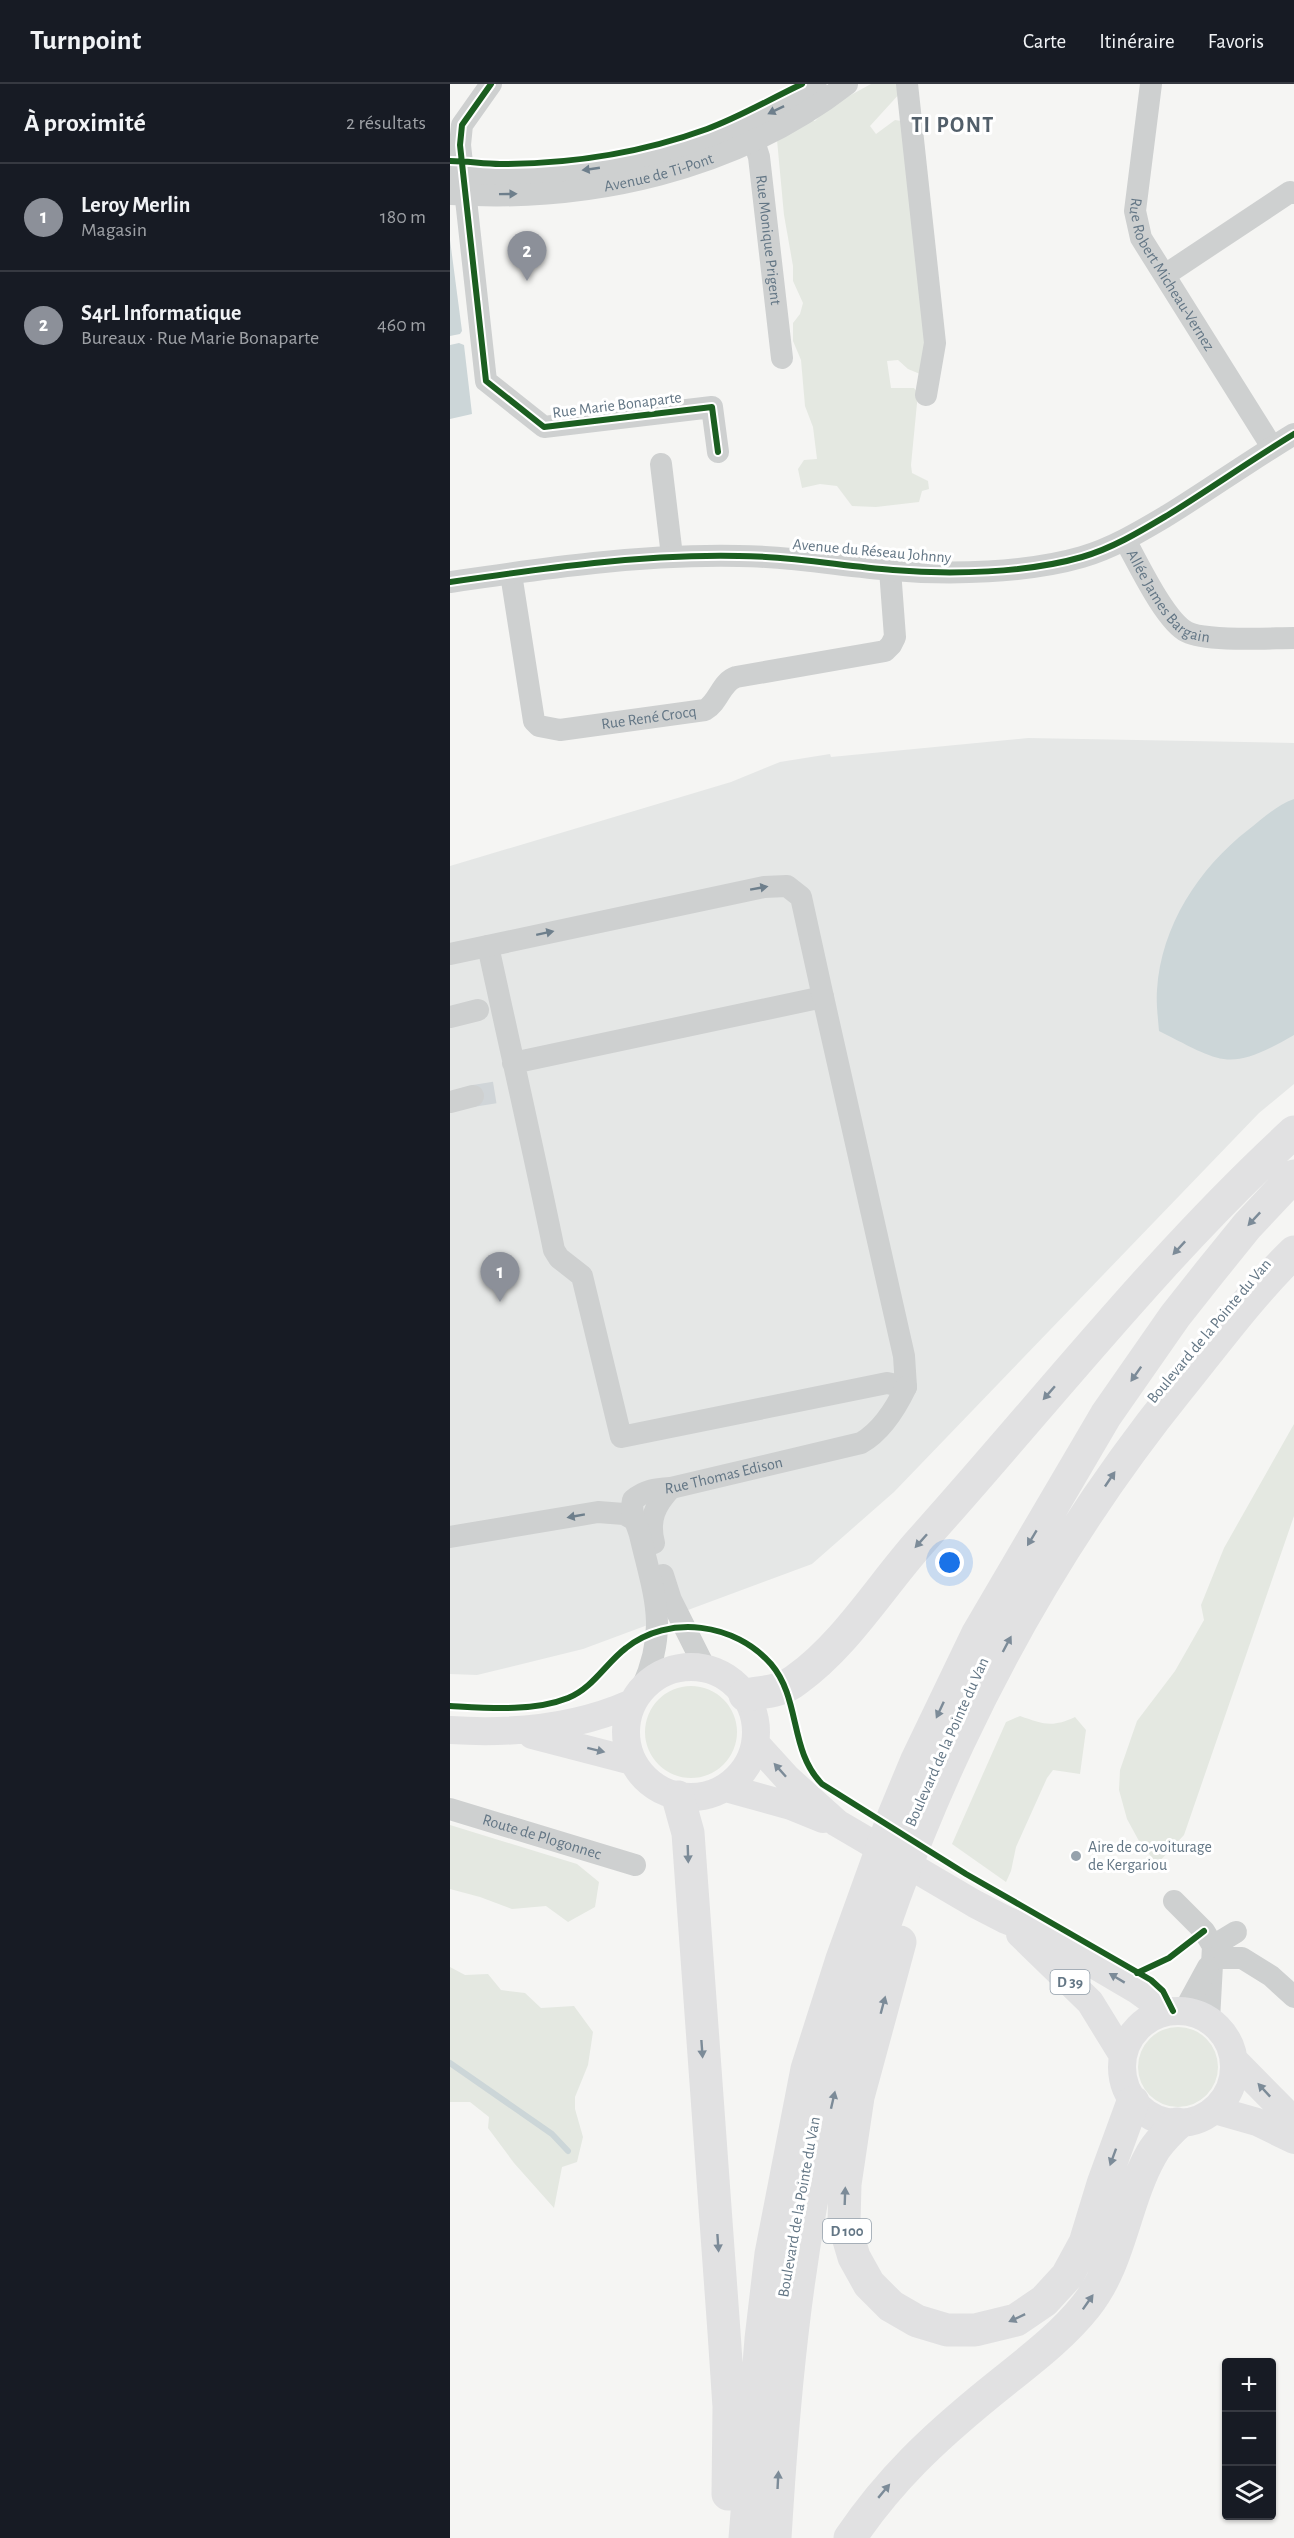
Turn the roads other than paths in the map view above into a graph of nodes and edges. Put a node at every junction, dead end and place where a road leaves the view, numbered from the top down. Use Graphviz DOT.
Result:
graph roads {
  1 [pos="491,84"];
  2 [pos="829,84"];
  3 [pos="847,84"];
  4 [pos="907,84"];
  5 [pos="1151,84"];
  6 [pos="752,131"];
  7 [pos="457,185"];
  8 [pos="1294,193"];
  9 [pos="1164,275"];
  10 [pos="782,358"];
  11 [pos="926,395"];
  12 [pos="1294,434"];
  13 [pos="1272,447"];
  14 [pos="718,452"];
  15 [pos="661,464"];
  16 [pos="1125,540"];
  17 [pos="672,556"];
  18 [pos="890,570"];
  19 [pos="511,574"];
  20 [pos="450,582"];
  21 [pos="1294,638"];
  22 [pos="488,945"];
  23 [pos="450,954"];
  24 [pos="823,997"];
  25 [pos="488,1008"];
  26 [pos="450,1017"];
  27 [pos="513,1063"];
  28 [pos="473,1096"];
  29 [pos="450,1102"];
  30 [pos="1294,1132"];
  31 [pos="1294,1176"];
  32 [pos="1294,1252"];
  33 [pos="906,1387"];
  34 [pos="642,1524"];
  35 [pos="450,1537"];
  36 [pos="705,1668"];
  37 [pos="637,1695"];
  38 [pos="745,1695"];
  39 [pos="450,1730"];
  40 [pos="518,1732"];
  41 [pos="756,1744"];
  42 [pos="632,1761"];
  43 [pos="948,1769"];
  44 [pos="726,1788"];
  45 [pos="678,1797"];
  46 [pos="450,1809"];
  47 [pos="837,1823"];
  48 [pos="635,1865"];
  49 [pos="1174,1901"];
  50 [pos="1006,1920"];
  51 [pos="1236,1932"];
  52 [pos="1213,1952"];
  53 [pos="1294,1997"];
  54 [pos="1185,2015"];
  55 [pos="1122,2054"];
  56 [pos="1234,2060"];
  57 [pos="1133,2102"];
  58 [pos="1215,2110"];
  59 [pos="1294,2121"];
  60 [pos="1177,2124"];
  61 [pos="1294,2140"];
  62 [pos="725,2538"];
  63 [pos="745,2538"];
  64 [pos="775,2538"];
  65 [pos="850,2538"];
  1 -- 7 [label="street"];
  2 -- 6 [label="street, Avenue de Ti-Pont, one-way"];
  3 -- 6 [label="street, Avenue de Ti-Pont"];
  4 -- 11 [label="street"];
  5 -- 9 [label="street, Rue Robert Micheau-Vernez"];
  6 -- 7 [label="street, Avenue de Ti-Pont"];
  6 -- 10 [label="street, Rue Monique Prigent"];
  7 -- 14 [label="street, Rue Marie Bonaparte"];
  8 -- 9 [label="street"];
  9 -- 13 [label="street, Rue Robert Micheau-Vernez"];
  12 -- 13 [label="street, Avenue du Réseau Johnny"];
  13 -- 16 [label="street, Avenue du Réseau Johnny"];
  15 -- 17 [label="street"];
  16 -- 18 [label="street, Avenue du Réseau Johnny"];
  16 -- 21 [label="street, Allée James Bargain"];
  17 -- 18 [label="street, Avenue du Réseau Johnny"];
  17 -- 19 [label="street, Avenue du Réseau Johnny"];
  18 -- 19 [label="street, Rue René Crocq"];
  19 -- 20 [label="street, Avenue du Réseau Johnny"];
  22 -- 23 [label="street"];
  22 -- 24 [label="street, one-way"];
  22 -- 25 [label="street"];
  24 -- 27 [label="street"];
  24 -- 33 [label="street"];
  25 -- 26 [label="street"];
  25 -- 27 [label="street"];
  27 -- 33 [label="street"];
  28 -- 29 [label="street"];
  30 -- 38 [label="highway, one-way"];
  31 -- 63 [label="highway, Boulevard de la Pointe du Van, one-way"];
  43 -- 32 [label="highway, Boulevard de la Pointe du Van / D 100, one-way"];
  33 -- 34 [label="street, Rue Thomas Edison"];
  34 -- 35 [label="street, one-way"];
  34 -- 36 [label="street"];
  34 -- 37 [label="street"];
  36 -- 37 [label="main road"];
  36 -- 38 [label="main road"];
  37 -- 40 [label="main road"];
  37 -- 42 [label="main road"];
  38 -- 41 [label="main road"];
  39 -- 40 [label="main road"];
  40 -- 42 [label="main road, one-way"];
  41 -- 44 [label="main road"];
  47 -- 41 [label="main road, D 39, one-way"];
  42 -- 45 [label="main road"];
  57 -- 43 [label="highway, D 100, one-way"];
  64 -- 43 [label="highway, Boulevard de la Pointe du Van / D 100, one-way"];
  44 -- 45 [label="main road"];
  44 -- 47 [label="main road, D 39"];
  45 -- 62 [label="highway, one-way"];
  46 -- 48 [label="street, Route de Plogonnec"];
  47 -- 50 [label="main road, D 39"];
  49 -- 52 [label="street"];
  54 -- 50 [label="main road, D 39, one-way"];
  50 -- 55 [label="main road, D 39"];
  51 -- 52 [label="street"];
  52 -- 53 [label="street"];
  52 -- 54 [label="street"];
  54 -- 55 [label="main road"];
  54 -- 56 [label="main road"];
  55 -- 57 [label="main road"];
  56 -- 58 [label="main road"];
  59 -- 56 [label="main road, one-way"];
  57 -- 60 [label="main road"];
  58 -- 60 [label="main road"];
  58 -- 61 [label="main road"];
  65 -- 60 [label="highway, one-way"];
}
